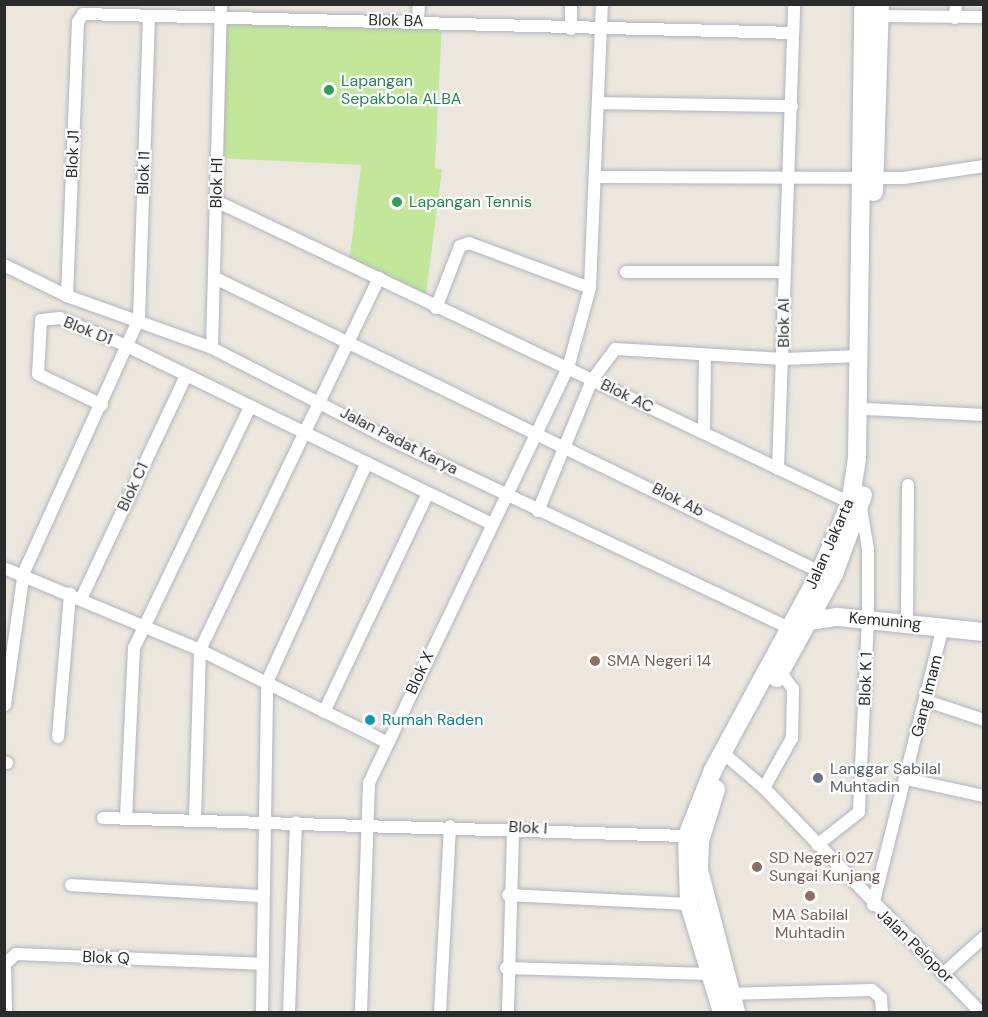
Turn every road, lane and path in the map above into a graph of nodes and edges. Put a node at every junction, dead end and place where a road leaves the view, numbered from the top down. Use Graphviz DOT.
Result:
graph roads {
  1 [pos="221,4"];
  2 [pos="418,4"];
  3 [pos="571,4"];
  4 [pos="602,4"];
  5 [pos="794,4"];
  6 [pos="863,4"];
  7 [pos="956,4"];
  8 [pos="880,10"];
  9 [pos="83,14"];
  10 [pos="149,17"];
  11 [pos="984,17"];
  12 [pos="220,18"];
  13 [pos="955,18"];
  14 [pos="418,21"];
  15 [pos="574,29"];
  16 [pos="597,30"];
  17 [pos="794,33"];
  18 [pos="598,103"];
  19 [pos="792,106"];
  20 [pos="984,166"];
  21 [pos="869,176"];
  22 [pos="595,177"];
  23 [pos="788,178"];
  24 [pos="216,201"];
  25 [pos="6,272"];
  26 [pos="627,272"];
  27 [pos="784,272"];
  28 [pos="215,278"];
  29 [pos="379,278"];
  30 [pos="590,288"];
  31 [pos="67,296"];
  32 [pos="436,308"];
  33 [pos="133,332"];
  34 [pos="350,339"];
  35 [pos="212,348"];
  36 [pos="705,355"];
  37 [pos="858,356"];
  38 [pos="784,359"];
  39 [pos="572,370"];
  40 [pos="186,376"];
  41 [pos="590,378"];
  42 [pos="321,402"];
  43 [pos="102,405"];
  44 [pos="250,407"];
  45 [pos="867,409"];
  46 [pos="984,415"];
  47 [pos="308,430"];
  48 [pos="535,430"];
  49 [pos="704,433"];
  50 [pos="563,443"];
  51 [pos="367,463"];
  52 [pos="778,469"];
  53 [pos="908,485"];
  54 [pos="428,493"];
  55 [pos="506,498"];
  56 [pos="856,506"];
  57 [pos="534,508"];
  58 [pos="492,519"];
  59 [pos="4,568"];
  60 [pos="24,572"];
  61 [pos="820,572"];
  62 [pos="76,596"];
  63 [pos="810,618"];
  64 [pos="868,619"];
  65 [pos="907,621"];
  66 [pos="142,626"];
  67 [pos="943,627"];
  68 [pos="789,628"];
  69 [pos="984,633"];
  70 [pos="200,650"];
  71 [pos="780,672"];
  72 [pos="267,682"];
  73 [pos="927,702"];
  74 [pos="5,705"];
  75 [pos="324,712"];
  76 [pos="984,720"];
  77 [pos="58,737"];
  78 [pos="388,743"];
  79 [pos="726,755"];
  80 [pos="906,779"];
  81 [pos="764,789"];
  82 [pos="984,796"];
  83 [pos="103,818"];
  84 [pos="126,818"];
  85 [pos="195,818"];
  86 [pos="268,820"];
  87 [pos="293,821"];
  88 [pos="368,826"];
  89 [pos="450,826"];
  90 [pos="513,828"];
  91 [pos="687,836"];
  92 [pos="817,845"];
  93 [pos="71,885"];
  94 [pos="508,895"];
  95 [pos="263,896"];
  96 [pos="689,904"];
  97 [pos="873,905"];
  98 [pos="984,937"];
  99 [pos="261,964"];
  100 [pos="506,968"];
  101 [pos="944,973"];
  102 [pos="709,974"];
  103 [pos="723,994"];
  104 [pos="6,1012"];
  105 [pos="262,1012"];
  106 [pos="289,1012"];
  107 [pos="361,1012"];
  108 [pos="440,1012"];
  109 [pos="508,1012"];
  110 [pos="722,1012"];
  111 [pos="736,1012"];
  112 [pos="882,1012"];
  113 [pos="980,1012"];
  1 -- 12 [label="street, Blok H1"];
  2 -- 14 [label="street"];
  3 -- 15 [label="street"];
  4 -- 16 [label="street, Blok X"];
  5 -- 17 [label="street, Blok AI"];
  6 -- 21 [label="main road, Jalan Jakarta"];
  7 -- 13 [label="street"];
  8 -- 13 [label="street"];
  8 -- 21 [label="main road, Jalan Jakarta"];
  9 -- 10 [label="street, Blok BA"];
  9 -- 31 [label="street, Blok J1"];
  10 -- 12 [label="street, Blok BA"];
  10 -- 33 [label="street, Blok I1"];
  11 -- 13 [label="street"];
  12 -- 14 [label="street, Blok BA"];
  12 -- 24 [label="street, Blok H1"];
  14 -- 15 [label="street, Blok BA"];
  15 -- 16 [label="street, Blok BA"];
  16 -- 17 [label="street, Blok BA"];
  16 -- 18 [label="street, Blok X"];
  17 -- 19 [label="street, Blok AI"];
  18 -- 19 [label="street"];
  18 -- 22 [label="street, Blok X"];
  19 -- 23 [label="street, Blok AI"];
  20 -- 21 [label="street"];
  21 -- 23 [label="street"];
  21 -- 37 [label="main road, Jalan Jakarta"];
  21 -- 45 [label="main road, Jalan Jakarta"];
  22 -- 23 [label="street"];
  22 -- 30 [label="street, Blok X"];
  23 -- 27 [label="street, Blok AI"];
  24 -- 28 [label="street, Blok H1"];
  24 -- 29 [label="street"];
  25 -- 31 [label="street, Jalan Padat Karya"];
  26 -- 27 [label="street"];
  27 -- 38 [label="street, Blok AI"];
  28 -- 34 [label="street, Blok Ab"];
  28 -- 35 [label="street, Blok H1"];
  29 -- 32 [label="street"];
  29 -- 34 [label="street"];
  30 -- 32 [label="street"];
  30 -- 39 [label="street, Blok X"];
  31 -- 33 [label="street, Jalan Padat Karya"];
  32 -- 39 [label="street"];
  33 -- 35 [label="street, Jalan Padat Karya"];
  33 -- 40 [label="street"];
  33 -- 43 [label="street, Blok D1"];
  33 -- 43 [label="street, Blok D1"];
  34 -- 42 [label="street"];
  34 -- 48 [label="street, Blok Ab"];
  35 -- 42 [label="street, Jalan Padat Karya"];
  36 -- 38 [label="street, Blok AC"];
  36 -- 41 [label="street, Blok AC"];
  36 -- 49 [label="street"];
  37 -- 38 [label="street, Blok AC"];
  37 -- 56 [label="main road, Jalan Jakarta"];
  38 -- 52 [label="street, Blok AI"];
  39 -- 41 [label="street"];
  39 -- 48 [label="street, Blok X"];
  40 -- 44 [label="street"];
  40 -- 62 [label="street, Blok C1"];
  41 -- 49 [label="street, Blok AC"];
  41 -- 50 [label="street"];
  42 -- 47 [label="street"];
  42 -- 55 [label="street, Jalan Padat Karya"];
  43 -- 60 [label="street, Blok D1"];
  44 -- 47 [label="street"];
  44 -- 66 [label="street"];
  45 -- 46 [label="street"];
  45 -- 56 [label="main road, Jalan Jakarta"];
  47 -- 51 [label="street"];
  47 -- 70 [label="street"];
  48 -- 50 [label="street, Blok Ab"];
  48 -- 55 [label="street, Blok X"];
  49 -- 52 [label="street, Blok AC"];
  50 -- 57 [label="street"];
  50 -- 61 [label="street, Blok Ab"];
  51 -- 54 [label="street"];
  51 -- 72 [label="street"];
  52 -- 56 [label="street, Blok AC"];
  53 -- 65 [label="street"];
  54 -- 58 [label="street"];
  54 -- 75 [label="street"];
  55 -- 57 [label="street, Jalan Padat Karya"];
  55 -- 58 [label="street, Blok X"];
  56 -- 61 [label="main road, Jalan Jakarta"];
  56 -- 63 [label="main road, Jalan Jakarta"];
  56 -- 64 [label="street, Blok K 1"];
  57 -- 68 [label="street, Jalan Padat Karya"];
  58 -- 78 [label="street, Blok X"];
  59 -- 60 [label="street"];
  60 -- 62 [label="street"];
  60 -- 74 [label="street, Blok D1"];
  61 -- 68 [label="main road, Jalan Jakarta"];
  62 -- 66 [label="street"];
  62 -- 77 [label="street"];
  63 -- 64 [label="main road, Kemuning"];
  63 -- 68 [label="main road, Kemuning"];
  63 -- 71 [label="main road, Jalan Jakarta"];
  64 -- 65 [label="main road, Kemuning"];
  64 -- 92 [label="street, Blok K 1"];
  65 -- 67 [label="main road, Kemuning"];
  66 -- 70 [label="street"];
  66 -- 84 [label="street"];
  67 -- 69 [label="main road, Kemuning"];
  67 -- 73 [label="street, Gang Imam"];
  68 -- 79 [label="main road, Jalan Jakarta"];
  70 -- 72 [label="street"];
  70 -- 85 [label="street"];
  71 -- 79 [label="main road, Jalan Jakarta"];
  71 -- 81 [label="street"];
  72 -- 75 [label="street"];
  72 -- 86 [label="street"];
  73 -- 76 [label="street"];
  73 -- 80 [label="street, Gang Imam"];
  75 -- 78 [label="street"];
  78 -- 88 [label="street, Blok X"];
  79 -- 81 [label="street, Jalan Pelopor"];
  79 -- 91 [label="main road, Jalan Jakarta"];
  79 -- 103 [label="main road, Jalan Jakarta"];
  80 -- 82 [label="street"];
  80 -- 97 [label="street, Gang Imam"];
  81 -- 92 [label="street, Jalan Pelopor"];
  83 -- 84 [label="street, Blok I"];
  84 -- 85 [label="street, Blok I"];
  85 -- 86 [label="street, Blok I"];
  86 -- 87 [label="street, Blok I"];
  86 -- 95 [label="street"];
  87 -- 88 [label="street, Blok I"];
  87 -- 106 [label="street"];
  88 -- 89 [label="street, Blok I"];
  88 -- 107 [label="street, Blok X"];
  89 -- 90 [label="street, Blok I"];
  89 -- 108 [label="street"];
  90 -- 91 [label="street, Blok I"];
  90 -- 94 [label="street"];
  91 -- 96 [label="main road, Jalan Jakarta"];
  92 -- 97 [label="street, Jalan Pelopor"];
  93 -- 95 [label="street"];
  94 -- 96 [label="street"];
  94 -- 100 [label="street"];
  95 -- 99 [label="street"];
  96 -- 102 [label="main road, Jalan Jakarta"];
  97 -- 101 [label="street, Jalan Pelopor"];
  98 -- 101 [label="street"];
  99 -- 104 [label="street, Blok Q"];
  99 -- 105 [label="street"];
  100 -- 102 [label="street"];
  100 -- 109 [label="street"];
  101 -- 113 [label="street, Jalan Pelopor"];
  102 -- 103 [label="main road, Jalan Jakarta"];
  103 -- 110 [label="main road, Jalan Jakarta"];
  103 -- 111 [label="main road, Jalan Jakarta"];
  103 -- 112 [label="street"];
}
